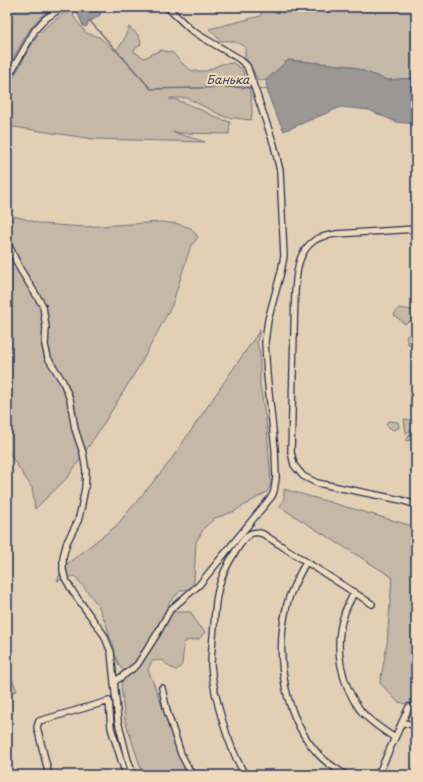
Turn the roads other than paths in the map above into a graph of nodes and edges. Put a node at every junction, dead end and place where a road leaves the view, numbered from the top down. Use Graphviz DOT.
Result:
graph roads {
  1 [pos="63,7"];
  2 [pos="167,7"];
  3 [pos="7,79"];
  4 [pos="416,230"];
  5 [pos="7,245"];
  6 [pos="416,505"];
  7 [pos="306,562"];
  8 [pos="354,592"];
  9 [pos="372,604"];
  10 [pos="114,682"];
  11 [pos="162,688"];
  12 [pos="409,707"];
  13 [pos="402,722"];
  14 [pos="416,726"];
  15 [pos="395,738"];
  16 [pos="49,775"];
  17 [pos="126,775"];
  18 [pos="133,775"];
  19 [pos="192,775"];
  20 [pos="245,775"];
  21 [pos="346,775"];
  22 [pos="378,775"];
  1 -- 3 [label="street"];
  2 -- 10 [label="street"];
  4 -- 6 [label="street"];
  5 -- 10 [label="street"];
  7 -- 8 [label="street"];
  7 -- 20 [label="street"];
  7 -- 21 [label="street"];
  8 -- 9 [label="street"];
  8 -- 15 [label="street"];
  10 -- 18 [label="street"];
  11 -- 19 [label="street"];
  12 -- 13 [label="street"];
  13 -- 14 [label="street"];
  13 -- 15 [label="street"];
  15 -- 22 [label="street"];
  16 -- 17 [label="street"];
}
